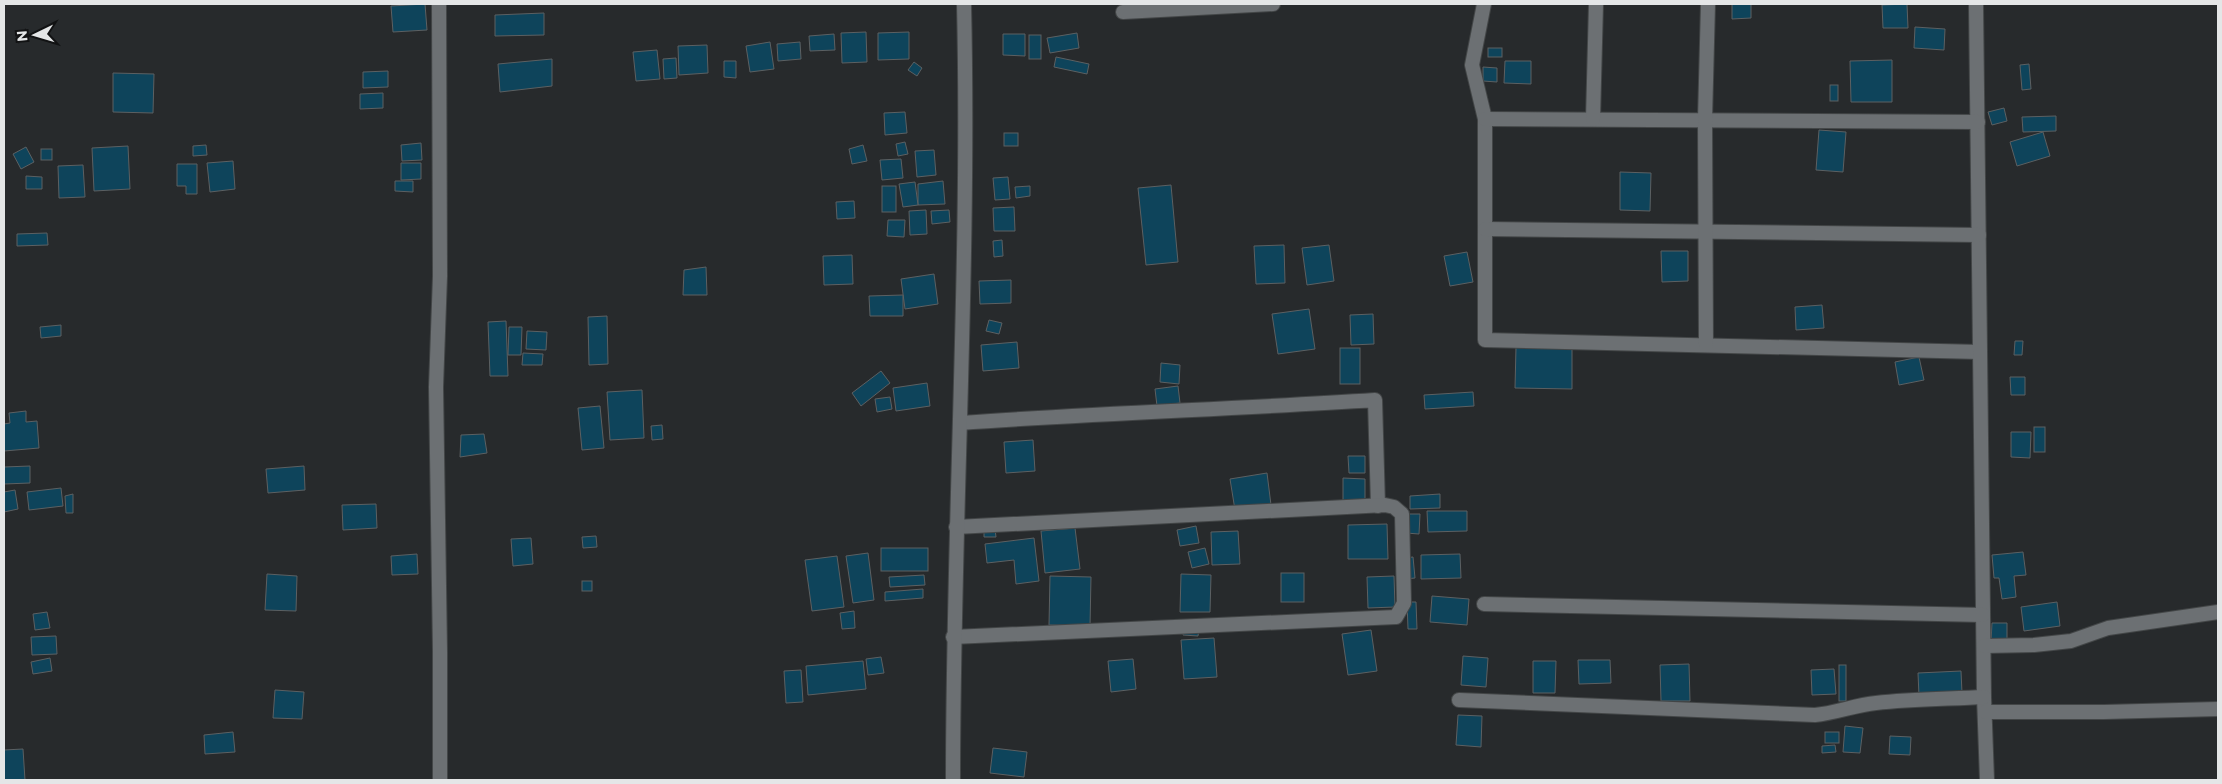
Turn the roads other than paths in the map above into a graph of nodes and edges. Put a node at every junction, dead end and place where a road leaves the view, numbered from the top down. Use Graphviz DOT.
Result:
graph roads {
  1 [pos="439,4"];
  2 [pos="964,4"];
  3 [pos="1273,4"];
  4 [pos="1484,4"];
  5 [pos="1596,4"];
  6 [pos="1708,4"];
  7 [pos="1976,4"];
  8 [pos="1122,12"];
  9 [pos="1485,119"];
  10 [pos="1593,119"];
  11 [pos="1705,119"];
  12 [pos="1978,122"];
  13 [pos="1485,229"];
  14 [pos="1705,232"];
  15 [pos="1979,235"];
  16 [pos="1706,346"];
  17 [pos="1980,352"];
  18 [pos="960,423"];
  19 [pos="1378,506"];
  20 [pos="956,528"];
  21 [pos="1484,604"];
  22 [pos="2218,612"];
  23 [pos="1983,615"];
  24 [pos="953,637"];
  25 [pos="1984,646"];
  26 [pos="1984,697"];
  27 [pos="1460,700"];
  28 [pos="2218,709"];
  29 [pos="1985,712"];
  30 [pos="440,780"];
  31 [pos="953,780"];
  32 [pos="1987,780"];
  1 -- 30 [label="street"];
  2 -- 18 [label="street"];
  3 -- 8 [label="street"];
  4 -- 9 [label="street"];
  5 -- 10 [label="street"];
  6 -- 11 [label="street"];
  7 -- 12 [label="street"];
  9 -- 10 [label="street"];
  9 -- 13 [label="street"];
  10 -- 11 [label="street"];
  11 -- 12 [label="street"];
  11 -- 14 [label="street"];
  12 -- 15 [label="street"];
  13 -- 14 [label="street"];
  13 -- 16 [label="street"];
  14 -- 15 [label="street"];
  14 -- 16 [label="street"];
  15 -- 17 [label="street"];
  16 -- 17 [label="street"];
  17 -- 23 [label="street"];
  18 -- 19 [label="street"];
  18 -- 20 [label="street"];
  19 -- 20 [label="street"];
  19 -- 24 [label="street"];
  20 -- 24 [label="street"];
  21 -- 23 [label="street"];
  22 -- 25 [label="street"];
  23 -- 25 [label="street"];
  24 -- 31 [label="street"];
  25 -- 26 [label="street"];
  26 -- 27 [label="street"];
  26 -- 29 [label="street"];
  28 -- 29 [label="street"];
  29 -- 32 [label="street"];
}
